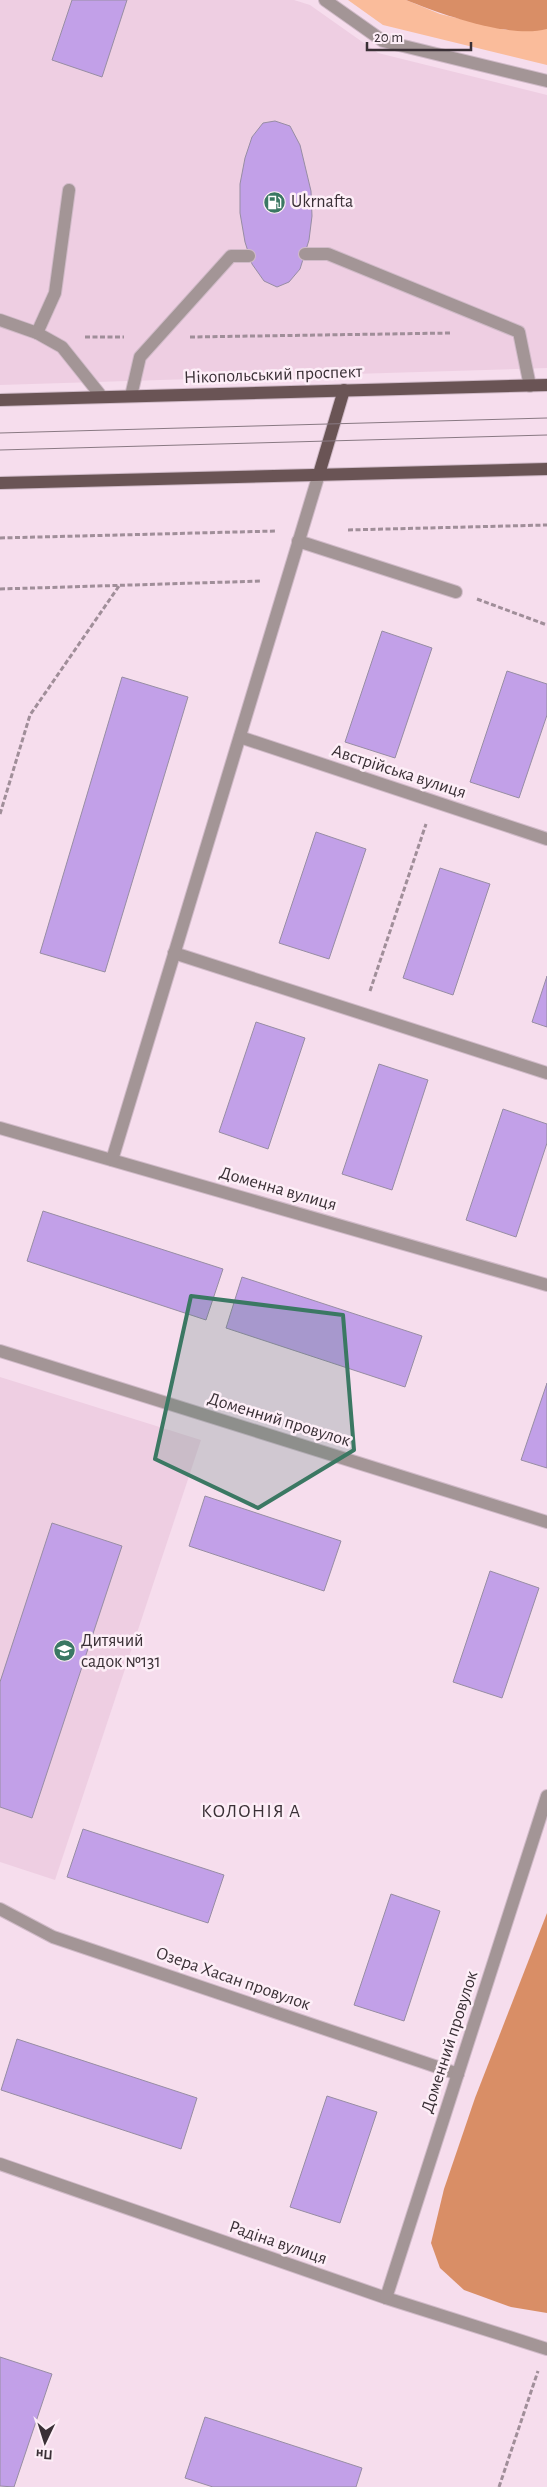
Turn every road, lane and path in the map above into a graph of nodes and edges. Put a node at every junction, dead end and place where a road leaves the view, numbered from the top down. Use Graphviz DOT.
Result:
graph roads {
  1 [pos="325,0"];
  2 [pos="547,81"];
  3 [pos="69,190"];
  4 [pos="305,254"];
  5 [pos="250,256"];
  6 [pos="0,320"];
  7 [pos="460,333"];
  8 [pos="40,335"];
  9 [pos="156,338"];
  10 [pos="547,385"];
  11 [pos="530,386"];
  12 [pos="344,390"];
  13 [pos="131,396"];
  14 [pos="102,397"];
  15 [pos="0,400"];
  16 [pos="547,469"];
  17 [pos="319,474"];
  18 [pos="0,482"];
  19 [pos="298,542"];
  20 [pos="286,581"];
  21 [pos="119,586"];
  22 [pos="0,589"];
  23 [pos="456,592"];
  24 [pos="547,625"];
  25 [pos="240,737"];
  26 [pos="434,802"];
  27 [pos="0,814"];
  28 [pos="547,839"];
  29 [pos="174,953"];
  30 [pos="362,1014"];
  31 [pos="547,1073"];
  32 [pos="0,1128"];
  33 [pos="112,1160"];
  34 [pos="547,1285"];
  35 [pos="0,1351"];
  36 [pos="547,1522"];
  37 [pos="547,1796"];
  38 [pos="0,1909"];
  39 [pos="458,2074"];
  40 [pos="0,2164"];
  41 [pos="386,2298"];
  42 [pos="546,2349"];
  43 [pos="499,2487"];
  1 -- 2 [label="street"];
  3 -- 8 [label="street"];
  4 -- 11 [label="street"];
  5 -- 9 [label="street"];
  6 -- 8 [label="street"];
  7 -- 9 [label="path"];
  8 -- 9 [label="path"];
  8 -- 14 [label="street"];
  9 -- 13 [label="street"];
  10 -- 11 [label="main road, Нікопольський проспект"];
  11 -- 12 [label="main road, Нікопольський проспект"];
  12 -- 13 [label="main road, Нікопольський проспект"];
  12 -- 17 [label="main road"];
  13 -- 14 [label="main road, Нікопольський проспект"];
  14 -- 15 [label="main road, Нікопольський проспект"];
  16 -- 17 [label="main road"];
  17 -- 18 [label="main road"];
  17 -- 19 [label="street"];
  19 -- 20 [label="street"];
  19 -- 23 [label="street"];
  20 -- 21 [label="path"];
  20 -- 25 [label="street"];
  21 -- 22 [label="path"];
  21 -- 27 [label="path"];
  23 -- 24 [label="path"];
  25 -- 26 [label="street, Австрійська вулиця"];
  25 -- 29 [label="street"];
  26 -- 28 [label="street, Австрійська вулиця"];
  26 -- 30 [label="path"];
  29 -- 30 [label="street"];
  29 -- 33 [label="street"];
  30 -- 31 [label="street"];
  32 -- 33 [label="street, Доменна вулиця"];
  33 -- 34 [label="street, Доменна вулиця"];
  35 -- 36 [label="street, Доменний провулок"];
  37 -- 39 [label="street, Доменний провулок"];
  38 -- 39 [label="street, Озера Хасан провулок"];
  39 -- 41 [label="street, Доменний провулок"];
  40 -- 41 [label="street, Радіна вулиця"];
  41 -- 42 [label="street, Радіна вулиця"];
  42 -- 43 [label="path"];
}
